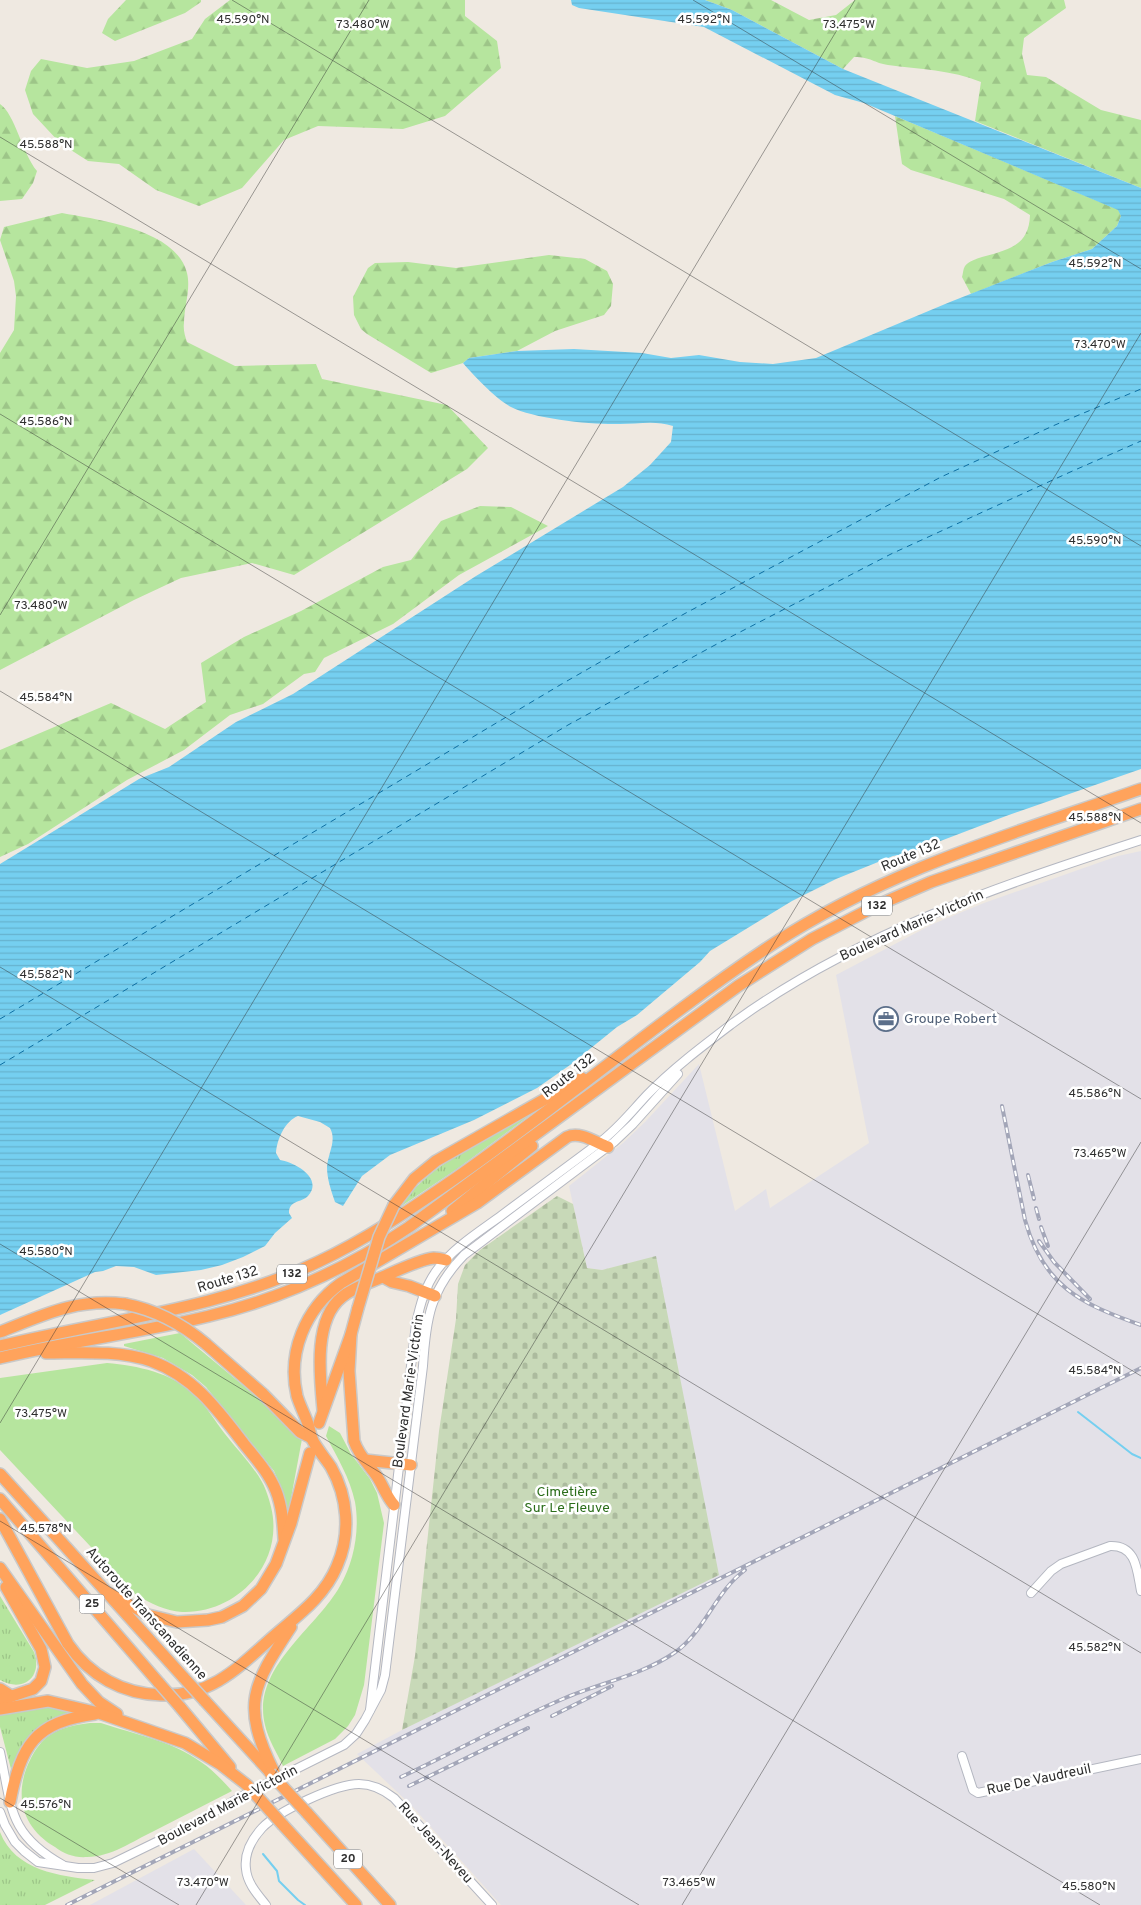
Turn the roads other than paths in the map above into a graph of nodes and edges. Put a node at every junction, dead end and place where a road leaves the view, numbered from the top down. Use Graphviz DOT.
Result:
graph roads {
  1 [pos="1141,789"];
  2 [pos="1141,809"];
  3 [pos="1141,840"];
  4 [pos="641,1058"];
  5 [pos="612,1061"];
  6 [pos="596,1145"];
  7 [pos="426,1234"];
  8 [pos="446,1260"];
  9 [pos="384,1277"];
  10 [pos="430,1294"];
  11 [pos="193,1320"];
  12 [pos="0,1332"];
  13 [pos="351,1334"];
  14 [pos="0,1346"];
  15 [pos="46,1354"];
  16 [pos="0,1358"];
  17 [pos="0,1365"];
  18 [pos="323,1410"];
  19 [pos="319,1423"];
  20 [pos="312,1438"];
  21 [pos="310,1453"];
  22 [pos="365,1460"];
  23 [pos="399,1464"];
  24 [pos="411,1464"];
  25 [pos="0,1474"];
  26 [pos="0,1499"];
  27 [pos="394,1505"];
  28 [pos="0,1519"];
  29 [pos="284,1540"];
  30 [pos="0,1568"];
  31 [pos="0,1574"];
  32 [pos="1141,1591"];
  33 [pos="107,1592"];
  34 [pos="1031,1594"];
  35 [pos="297,1617"];
  36 [pos="0,1689"];
  37 [pos="6,1698"];
  38 [pos="0,1709"];
  39 [pos="370,1710"];
  40 [pos="99,1713"];
  41 [pos="144,1728"];
  42 [pos="0,1752"];
  43 [pos="962,1756"];
  44 [pos="1141,1759"];
  45 [pos="274,1775"];
  46 [pos="247,1785"];
  47 [pos="10,1802"];
  48 [pos="0,1812"];
  49 [pos="283,1825"];
  50 [pos="67,1867"];
  51 [pos="266,1905"];
  52 [pos="356,1905"];
  53 [pos="390,1905"];
  54 [pos="492,1905"];
  1 -- 5 [label="highway, Route 132 / 132"];
  2 -- 4 [label="highway, Route 132 / 132"];
  3 -- 6 [label="street, Boulevard Marie-Victorin"];
  4 -- 7 [label="highway"];
  4 -- 11 [label="highway, Route 132 / 132"];
  5 -- 13 [label="highway, bridge"];
  5 -- 14 [label="highway, Route 132 / 132"];
  6 -- 7 [label="highway"];
  6 -- 8 [label="street, Boulevard Marie-Victorin"];
  6 -- 10 [label="street, Boulevard Marie-Victorin"];
  7 -- 20 [label="highway"];
  8 -- 9 [label="highway"];
  8 -- 10 [label="street, Boulevard Marie-Victorin"];
  9 -- 10 [label="highway"];
  9 -- 18 [label="highway"];
  10 -- 23 [label="street, Boulevard Marie-Victorin"];
  10 -- 24 [label="street, Boulevard Marie-Victorin"];
  11 -- 15 [label="highway"];
  11 -- 16 [label="highway, Route 132 / 132"];
  12 -- 20 [label="highway, bridge"];
  13 -- 18 [label="highway"];
  13 -- 22 [label="highway"];
  15 -- 17 [label="highway"];
  15 -- 29 [label="highway"];
  18 -- 19 [label="highway"];
  20 -- 35 [label="highway"];
  21 -- 29 [label="highway"];
  22 -- 23 [label="highway"];
  22 -- 27 [label="highway"];
  23 -- 24 [label="highway"];
  23 -- 27 [label="street, Boulevard Marie-Victorin"];
  24 -- 39 [label="street, Boulevard Marie-Victorin"];
  25 -- 33 [label="highway, Autoroute Transcanadienne / 25"];
  26 -- 46 [label="highway, 25, bridge"];
  27 -- 39 [label="street, Boulevard Marie-Victorin"];
  28 -- 35 [label="highway"];
  29 -- 33 [label="highway"];
  30 -- 41 [label="highway"];
  31 -- 37 [label="highway"];
  32 -- 34 [label="street"];
  33 -- 45 [label="highway, Autoroute Transcanadienne / 25, bridge"];
  35 -- 45 [label="highway"];
  36 -- 37 [label="highway"];
  38 -- 40 [label="highway"];
  39 -- 50 [label="street, Boulevard Marie-Victorin"];
  40 -- 41 [label="highway"];
  40 -- 47 [label="highway"];
  41 -- 46 [label="highway"];
  42 -- 47 [label="street, Boulevard Marie-Victorin"];
  43 -- 44 [label="street, Rue De Vaudreuil"];
  45 -- 53 [label="highway, 20, bridge"];
  46 -- 49 [label="highway, 25, bridge"];
  47 -- 50 [label="street, Boulevard Marie-Victorin"];
  48 -- 50 [label="street, Boulevard Marie-Victorin"];
  49 -- 52 [label="highway, 20"];
  51 -- 54 [label="street, Rue Jean-Neveu"];
}
